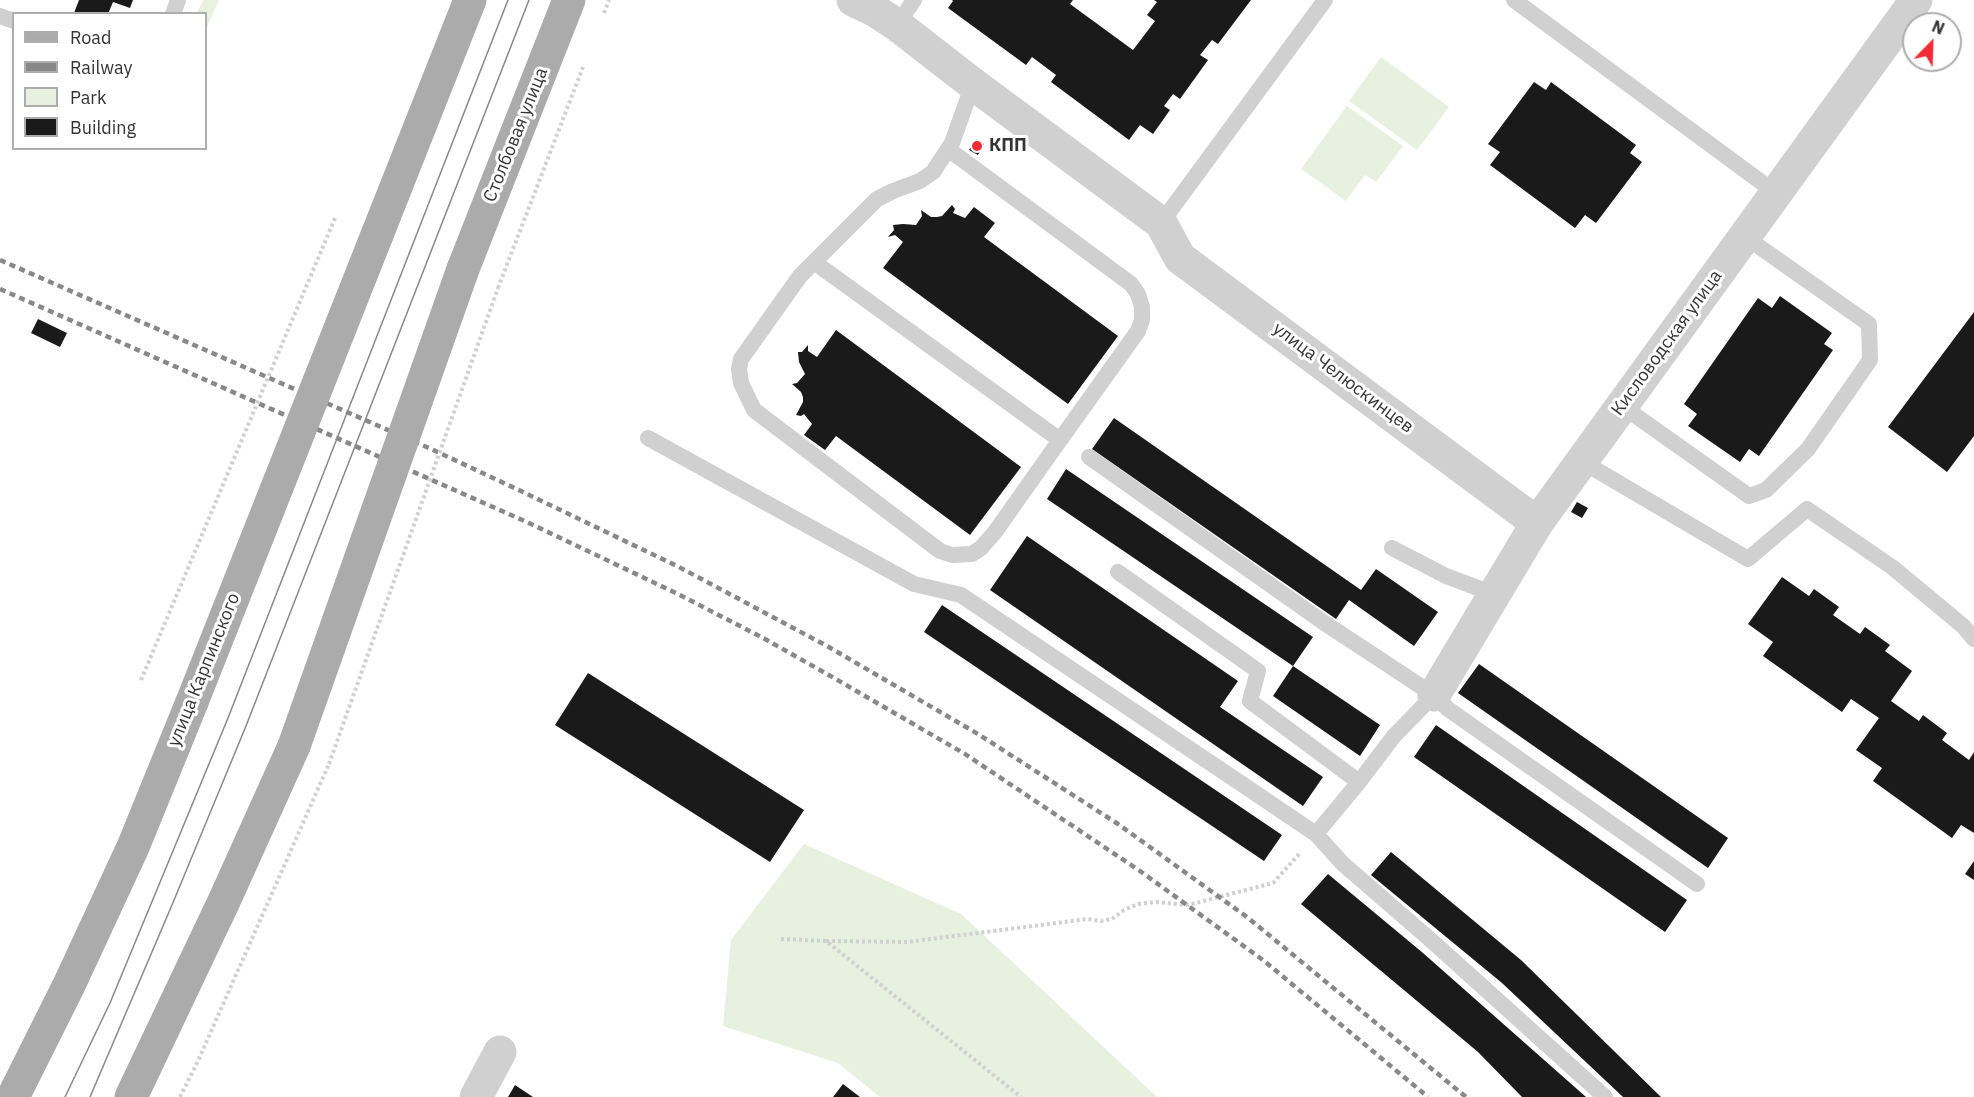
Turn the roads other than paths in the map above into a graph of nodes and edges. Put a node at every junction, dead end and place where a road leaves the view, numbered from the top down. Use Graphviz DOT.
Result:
graph roads {
  1 [pos="470,0"];
  2 [pos="569,0"];
  3 [pos="853,0"];
  4 [pos="1326,0"];
  5 [pos="1514,0"];
  6 [pos="1916,0"];
  7 [pos="905,13"];
  8 [pos="973,84"];
  9 [pos="948,149"];
  10 [pos="1776,193"];
  11 [pos="1161,222"];
  12 [pos="1744,237"];
  13 [pos="814,262"];
  14 [pos="1622,406"];
  15 [pos="648,438"];
  16 [pos="1060,440"];
  17 [pos="1089,457"];
  18 [pos="1581,461"];
  19 [pos="1537,523"];
  20 [pos="1392,548"];
  21 [pos="1118,572"];
  22 [pos="1494,594"];
  23 [pos="1974,639"];
  24 [pos="1434,695"];
  25 [pos="1359,782"];
  26 [pos="1316,834"];
  27 [pos="1697,884"];
  28 [pos="500,1052"];
  29 [pos="13,1097"];
  30 [pos="131,1097"];
  31 [pos="476,1097"];
  32 [pos="1605,1097"];
  1 -- 29 [label="main road, улица Карпинского, bridge"];
  2 -- 30 [label="main road, Столбовая улица, bridge"];
  3 -- 7 [label="street, улица Челюскинцев"];
  4 -- 11 [label="lane"];
  5 -- 10 [label="lane"];
  6 -- 10 [label="street, Кисловодская улица"];
  7 -- 8 [label="street, улица Челюскинцев"];
  8 -- 9 [label="lane"];
  8 -- 11 [label="street, улица Челюскинцев"];
  9 -- 13 [label="lane"];
  9 -- 16 [label="lane"];
  10 -- 12 [label="street, Кисловодская улица"];
  11 -- 19 [label="street, улица Челюскинцев"];
  12 -- 14 [label="street, Кисловодская улица"];
  12 -- 14 [label="lane"];
  13 -- 16 [label="lane"];
  13 -- 16 [label="lane"];
  14 -- 18 [label="street, Кисловодская улица"];
  15 -- 26 [label="lane"];
  17 -- 24 [label="lane"];
  18 -- 19 [label="street, Кисловодская улица"];
  18 -- 23 [label="lane"];
  19 -- 22 [label="street, Кисловодская улица"];
  20 -- 22 [label="lane"];
  21 -- 25 [label="lane"];
  22 -- 24 [label="street, Кисловодская улица"];
  24 -- 25 [label="lane"];
  24 -- 27 [label="lane"];
  25 -- 26 [label="lane"];
  26 -- 32 [label="lane"];
  28 -- 31 [label="street"];
}
